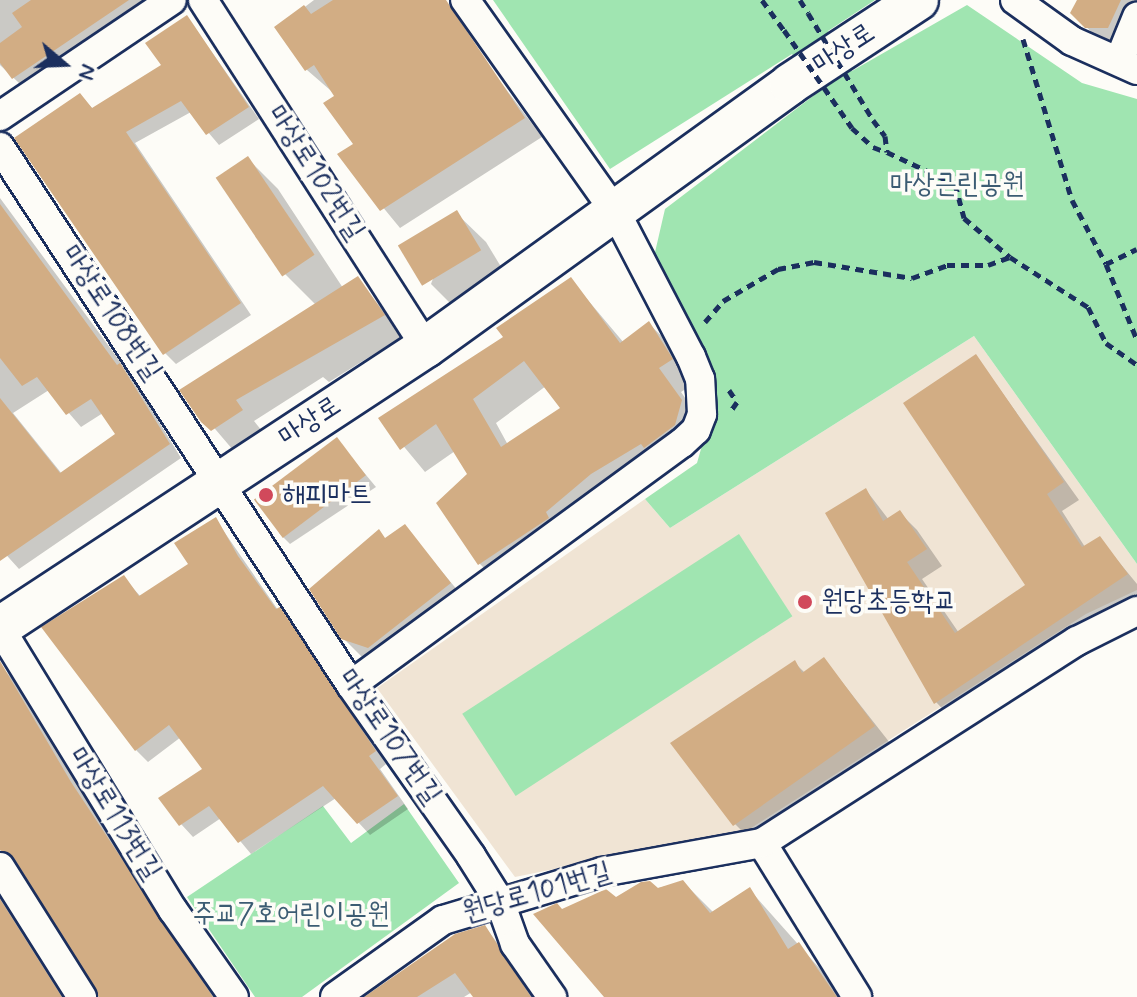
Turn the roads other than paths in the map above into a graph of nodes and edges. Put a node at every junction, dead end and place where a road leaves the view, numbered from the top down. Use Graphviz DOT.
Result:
graph roads {
  1 [pos="172,0"];
  2 [pos="203,0"];
  3 [pos="465,0"];
  4 [pos="918,0"];
  5 [pos="1017,14"];
  6 [pos="1137,17"];
  7 [pos="1128,66"];
  8 [pos="0,116"];
  9 [pos="0,147"];
  10 [pos="616,213"];
  11 [pos="426,347"];
  12 [pos="220,480"];
  13 [pos="1137,611"];
  14 [pos="0,627"];
  15 [pos="351,685"];
  16 [pos="762,843"];
  17 [pos="0,867"];
  18 [pos="500,902"];
  19 [pos="82,997"];
  20 [pos="234,997"];
  21 [pos="335,997"];
  22 [pos="552,997"];
  23 [pos="857,997"];
  1 -- 8 [label="street"];
  2 -- 11 [label="street, 마상로102번길"];
  3 -- 10 [label="street"];
  4 -- 10 [label="street, 마상로"];
  5 -- 7 [label="street"];
  6 -- 7 [label="street"];
  9 -- 12 [label="street, 마상로108번길"];
  10 -- 11 [label="street, 마상로"];
  10 -- 15 [label="street"];
  11 -- 12 [label="street, 마상로"];
  12 -- 14 [label="street, 마상로"];
  12 -- 15 [label="street, 마상로107번길"];
  13 -- 16 [label="street, 원당로101번길"];
  14 -- 20 [label="street, 마상로113번길"];
  15 -- 18 [label="street, 마상로107번길"];
  16 -- 18 [label="street, 원당로101번길"];
  16 -- 23 [label="street"];
  17 -- 19 [label="street"];
  18 -- 21 [label="street, 원당로101번길"];
  18 -- 22 [label="street, 마상로107번길"];
}
